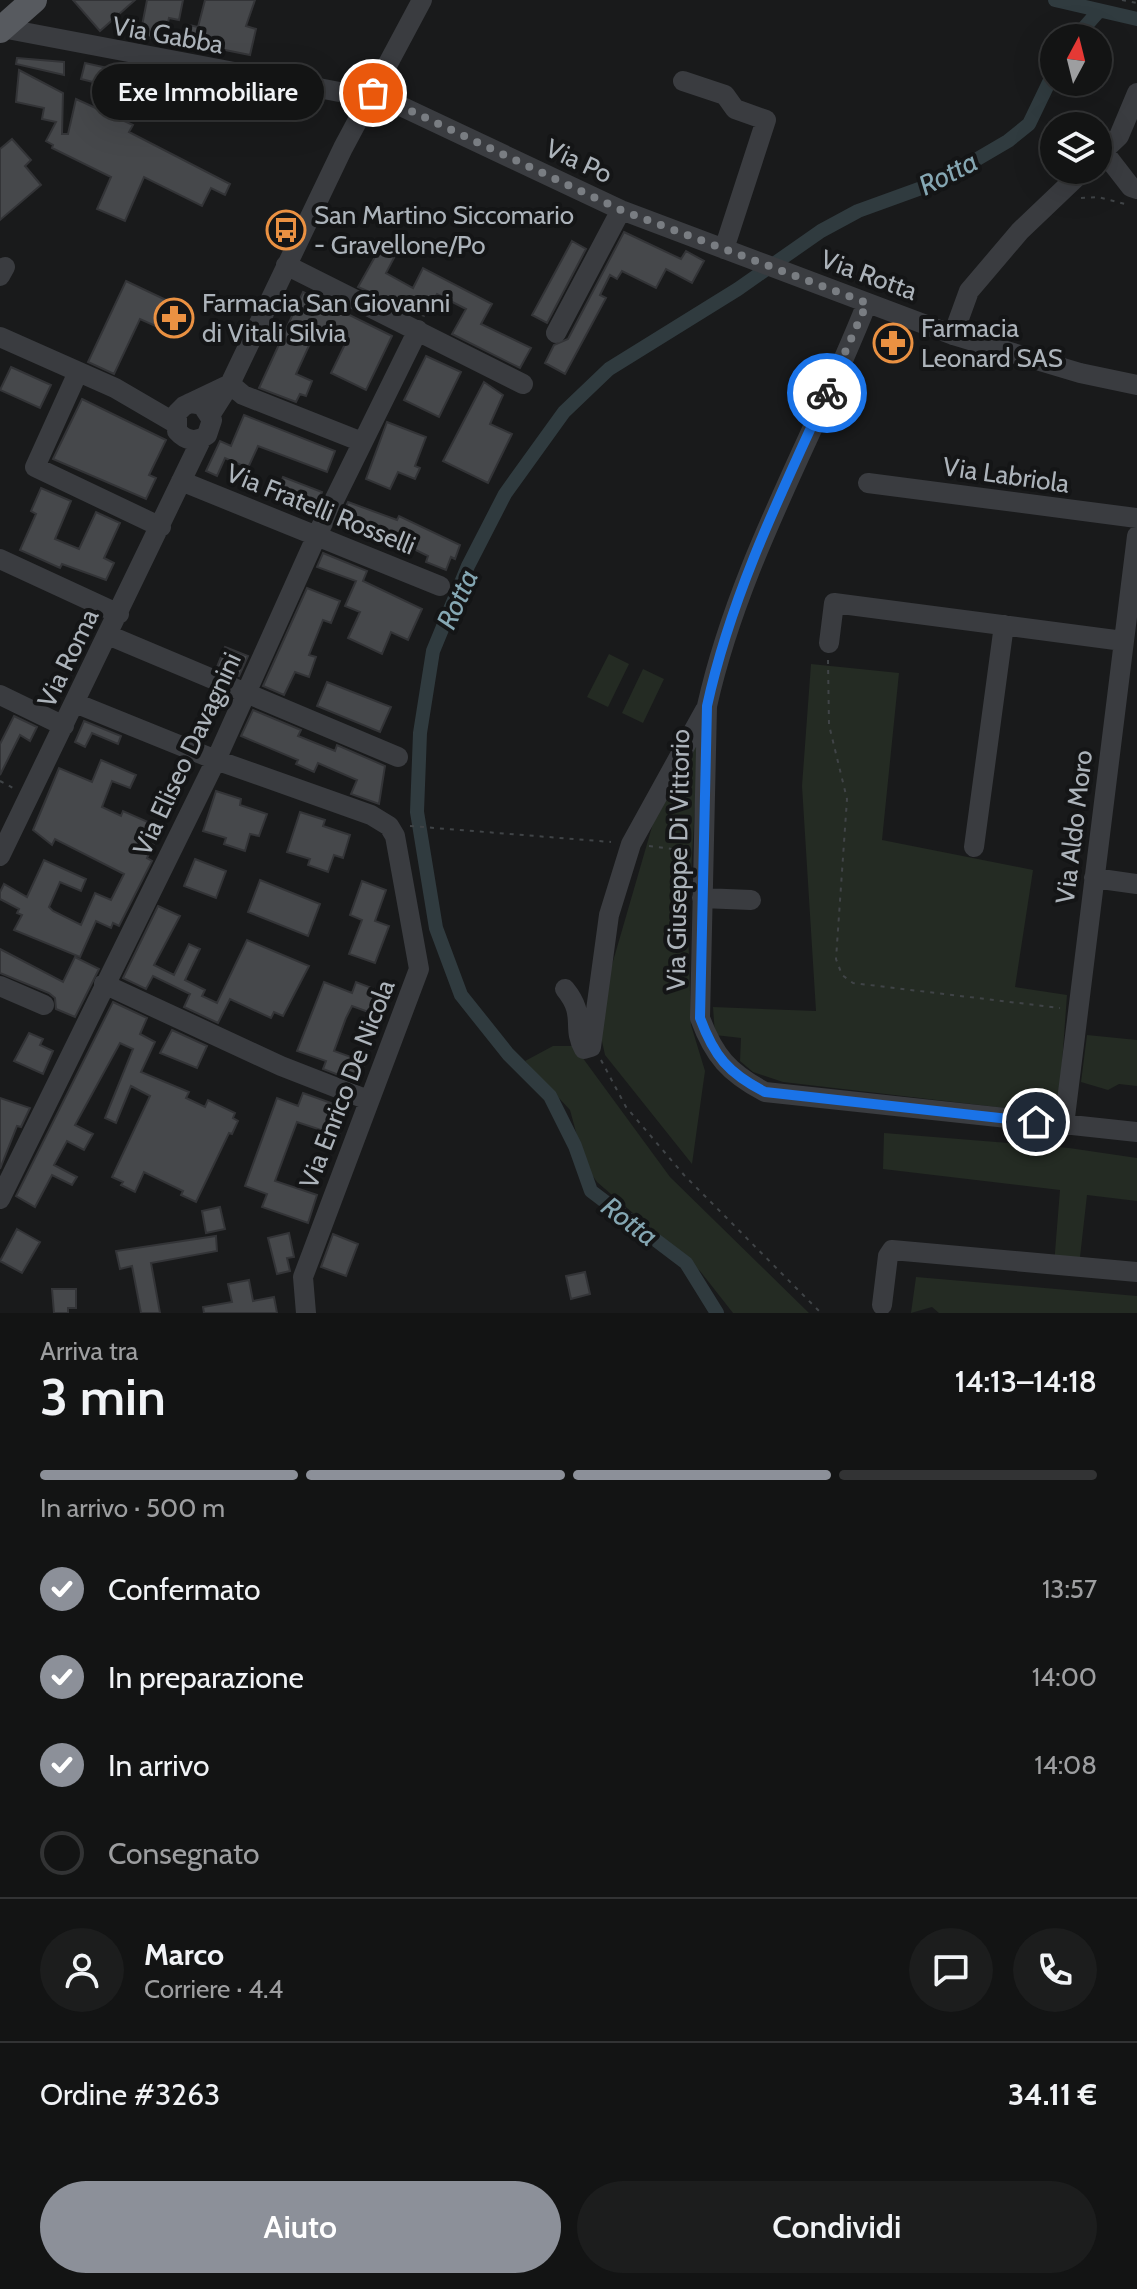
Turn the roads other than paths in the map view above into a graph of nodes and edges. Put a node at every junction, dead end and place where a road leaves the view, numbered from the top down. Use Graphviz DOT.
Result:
graph roads {
  1 [pos="34,0"];
  2 [pos="422,0"];
  3 [pos="1,29"];
  4 [pos="683,81"];
  5 [pos="373,93"];
  6 [pos="1137,93"];
  7 [pos="1112,143"];
  8 [pos="1112,167"];
  9 [pos="1069,184"];
  10 [pos="1137,189"];
  11 [pos="621,210"];
  12 [pos="724,249"];
  13 [pos="286,265"];
  14 [pos="768,265"];
  15 [pos="867,303"];
  16 [pos="418,330"];
  17 [pos="556,333"];
  18 [pos="953,335"];
  19 [pos="0,337"];
  20 [pos="78,372"];
  21 [pos="230,384"];
  22 [pos="523,384"];
  23 [pos="1137,385"];
  24 [pos="211,414"];
  25 [pos="182,417"];
  26 [pos="202,438"];
  27 [pos="362,442"];
  28 [pos="181,481"];
  29 [pos="868,483"];
  30 [pos="1137,518"];
  31 [pos="161,527"];
  32 [pos="317,535"];
  33 [pos="1137,536"];
  34 [pos="0,559"];
  35 [pos="1135,577"];
  36 [pos="440,586"];
  37 [pos="119,614"];
  38 [pos="1004,625"];
  39 [pos="108,635"];
  40 [pos="1123,641"];
  41 [pos="829,643"];
  42 [pos="245,694"];
  43 [pos="0,695"];
  44 [pos="75,703"];
  45 [pos="707,706"];
  46 [pos="64,726"];
  47 [pos="398,757"];
  48 [pos="216,760"];
  49 [pos="974,847"];
  50 [pos="0,856"];
  51 [pos="1094,878"];
  52 [pos="1137,884"];
  53 [pos="702,898"];
  54 [pos="751,900"];
  55 [pos="104,984"];
  56 [pos="0,986"];
  57 [pos="565,989"];
  58 [pos="44,1005"];
  59 [pos="368,1100"];
  60 [pos="1064,1125"];
  61 [pos="1137,1132"];
  62 [pos="0,1199"];
  63 [pos="1137,1272"];
  64 [pos="882,1305"];
  65 [pos="306,1313"];
  1 -- 3 [label="main road"];
  2 -- 5 [label="street"];
  3 -- 5 [label="street, Via Gabba"];
  4 -- 12 [label="street"];
  5 -- 11 [label="street, Via Po"];
  5 -- 13 [label="street"];
  6 -- 7 [label="street"];
  8 -- 10 [label="street"];
  9 -- 18 [label="street"];
  11 -- 12 [label="street, Via Po"];
  11 -- 17 [label="street"];
  12 -- 14 [label="street, Via Po"];
  13 -- 16 [label="street"];
  13 -- 21 [label="street"];
  14 -- 15 [label="street, Via Rotta"];
  15 -- 18 [label="street, Via Rotta"];
  15 -- 45 [label="street, Via Giuseppe Di Vittorio"];
  16 -- 22 [label="street"];
  16 -- 27 [label="street, Via Eliseo Davagnini"];
  18 -- 23 [label="street, Via Rotta"];
  19 -- 20 [label="street"];
  20 -- 25 [label="street"];
  20 -- 31 [label="street"];
  21 -- 24 [label="street"];
  21 -- 25 [label="street"];
  21 -- 27 [label="street"];
  24 -- 25 [label="street"];
  24 -- 26 [label="street, Via Roma"];
  25 -- 26 [label="street"];
  25 -- 28 [label="street, Via Roma"];
  26 -- 28 [label="street, Via Roma"];
  27 -- 32 [label="street, Via Eliseo Davagnini"];
  28 -- 31 [label="street, Via Roma"];
  28 -- 32 [label="street, Via Fratelli Rosselli"];
  29 -- 30 [label="street, Via Labriola"];
  31 -- 37 [label="street, Via Roma"];
  32 -- 36 [label="street, Via Fratelli Rosselli"];
  32 -- 42 [label="street, Via Eliseo Davagnini"];
  33 -- 35 [label="street, Via Aldo Moro"];
  34 -- 37 [label="street"];
  35 -- 40 [label="street, Via Aldo Moro"];
  37 -- 39 [label="street, Via Roma"];
  38 -- 40 [label="street"];
  38 -- 41 [label="street"];
  38 -- 49 [label="street"];
  39 -- 42 [label="street"];
  39 -- 44 [label="street, Via Roma"];
  40 -- 51 [label="street, Via Aldo Moro"];
  42 -- 47 [label="street"];
  42 -- 48 [label="street, Via Eliseo Davagnini"];
  43 -- 46 [label="street"];
  44 -- 46 [label="street, Via Roma"];
  44 -- 48 [label="street"];
  45 -- 53 [label="street, Via Giuseppe Di Vittorio"];
  45 -- 57 [label="street, Via Giuseppe Di Vittorio"];
  46 -- 50 [label="street, Via Roma"];
  48 -- 55 [label="street, Via Eliseo Davagnini"];
  48 -- 59 [label="street, Via Enrico De Nicola"];
  51 -- 52 [label="street"];
  51 -- 60 [label="street, Via Aldo Moro"];
  53 -- 54 [label="street"];
  53 -- 60 [label="street, Via Giuseppe Di Vittorio"];
  55 -- 59 [label="street"];
  55 -- 62 [label="street, Via Eliseo Davagnini"];
  56 -- 58 [label="street"];
  59 -- 65 [label="street, Via Enrico De Nicola"];
  60 -- 61 [label="street, Via Giuseppe Di Vittorio"];
  63 -- 64 [label="street"];
}
